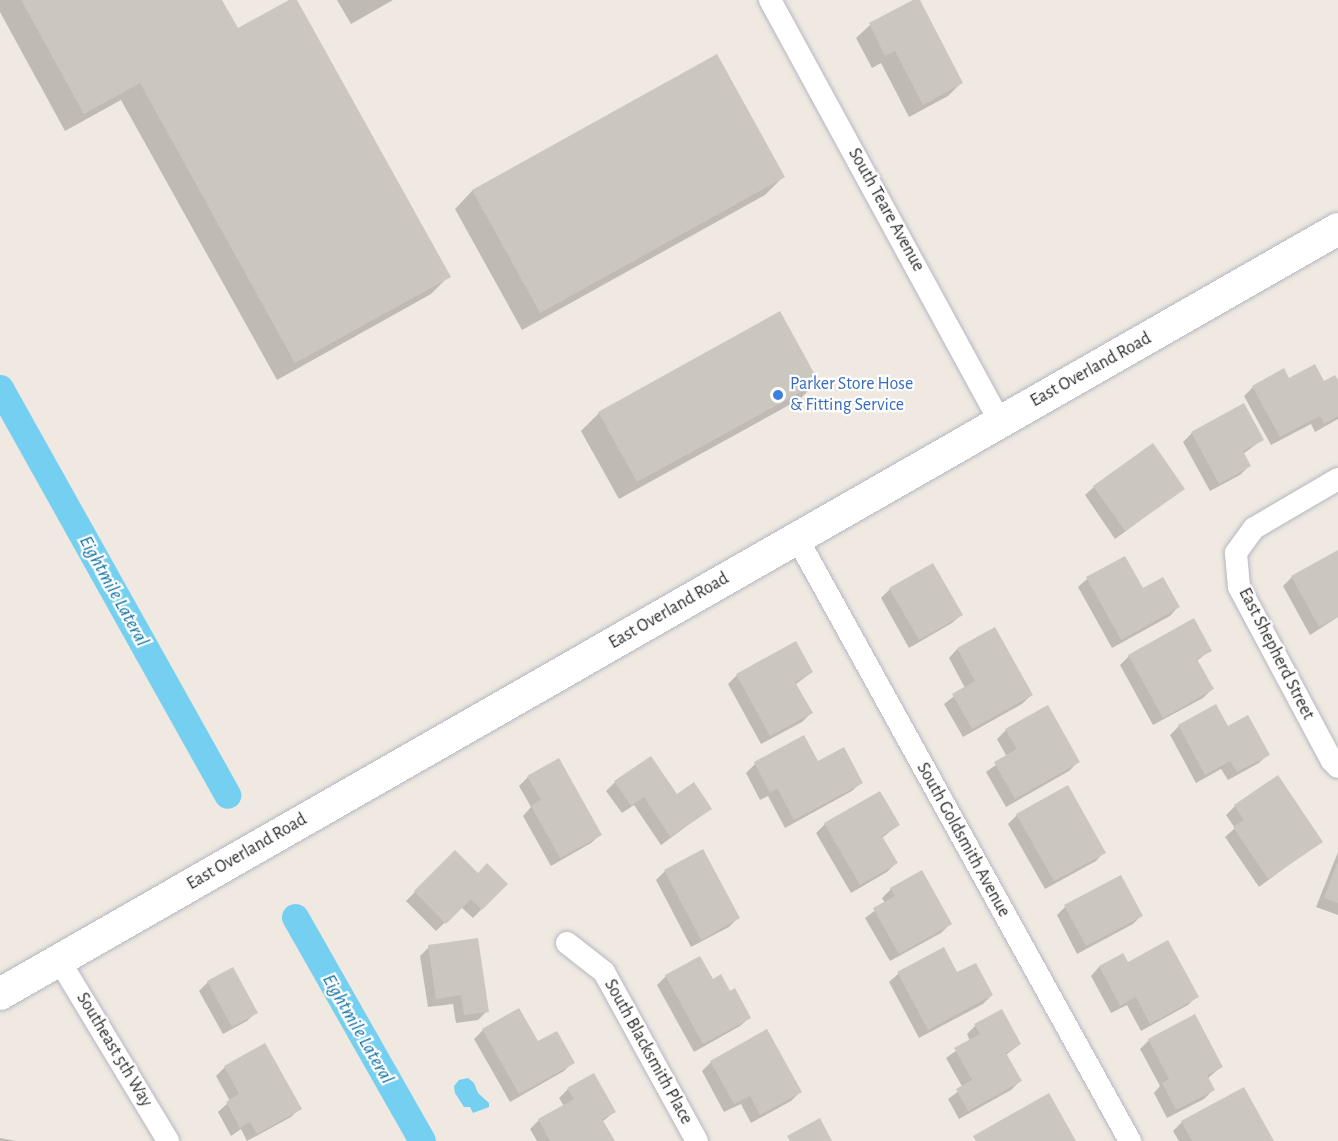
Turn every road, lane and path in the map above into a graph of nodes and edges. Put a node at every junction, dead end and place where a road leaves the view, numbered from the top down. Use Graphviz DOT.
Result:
graph roads {
  1 [pos="770,0"];
  2 [pos="1338,229"];
  3 [pos="1000,422"];
  4 [pos="1338,479"];
  5 [pos="797,538"];
  6 [pos="1338,767"];
  7 [pos="567,943"];
  8 [pos="59,960"];
  9 [pos="0,994"];
  10 [pos="168,1141"];
  11 [pos="697,1141"];
  12 [pos="1130,1141"];
  1 -- 3 [label="street, South Teare Avenue"];
  2 -- 3 [label="main road, East Overland Road"];
  3 -- 5 [label="main road, East Overland Road"];
  4 -- 6 [label="street, East Shepherd Street"];
  5 -- 8 [label="main road, East Overland Road"];
  5 -- 12 [label="street, South Goldsmith Avenue"];
  7 -- 11 [label="street, South Blacksmith Place"];
  8 -- 9 [label="main road, East Overland Road"];
  8 -- 10 [label="street, Southeast 5th Way"];
}
